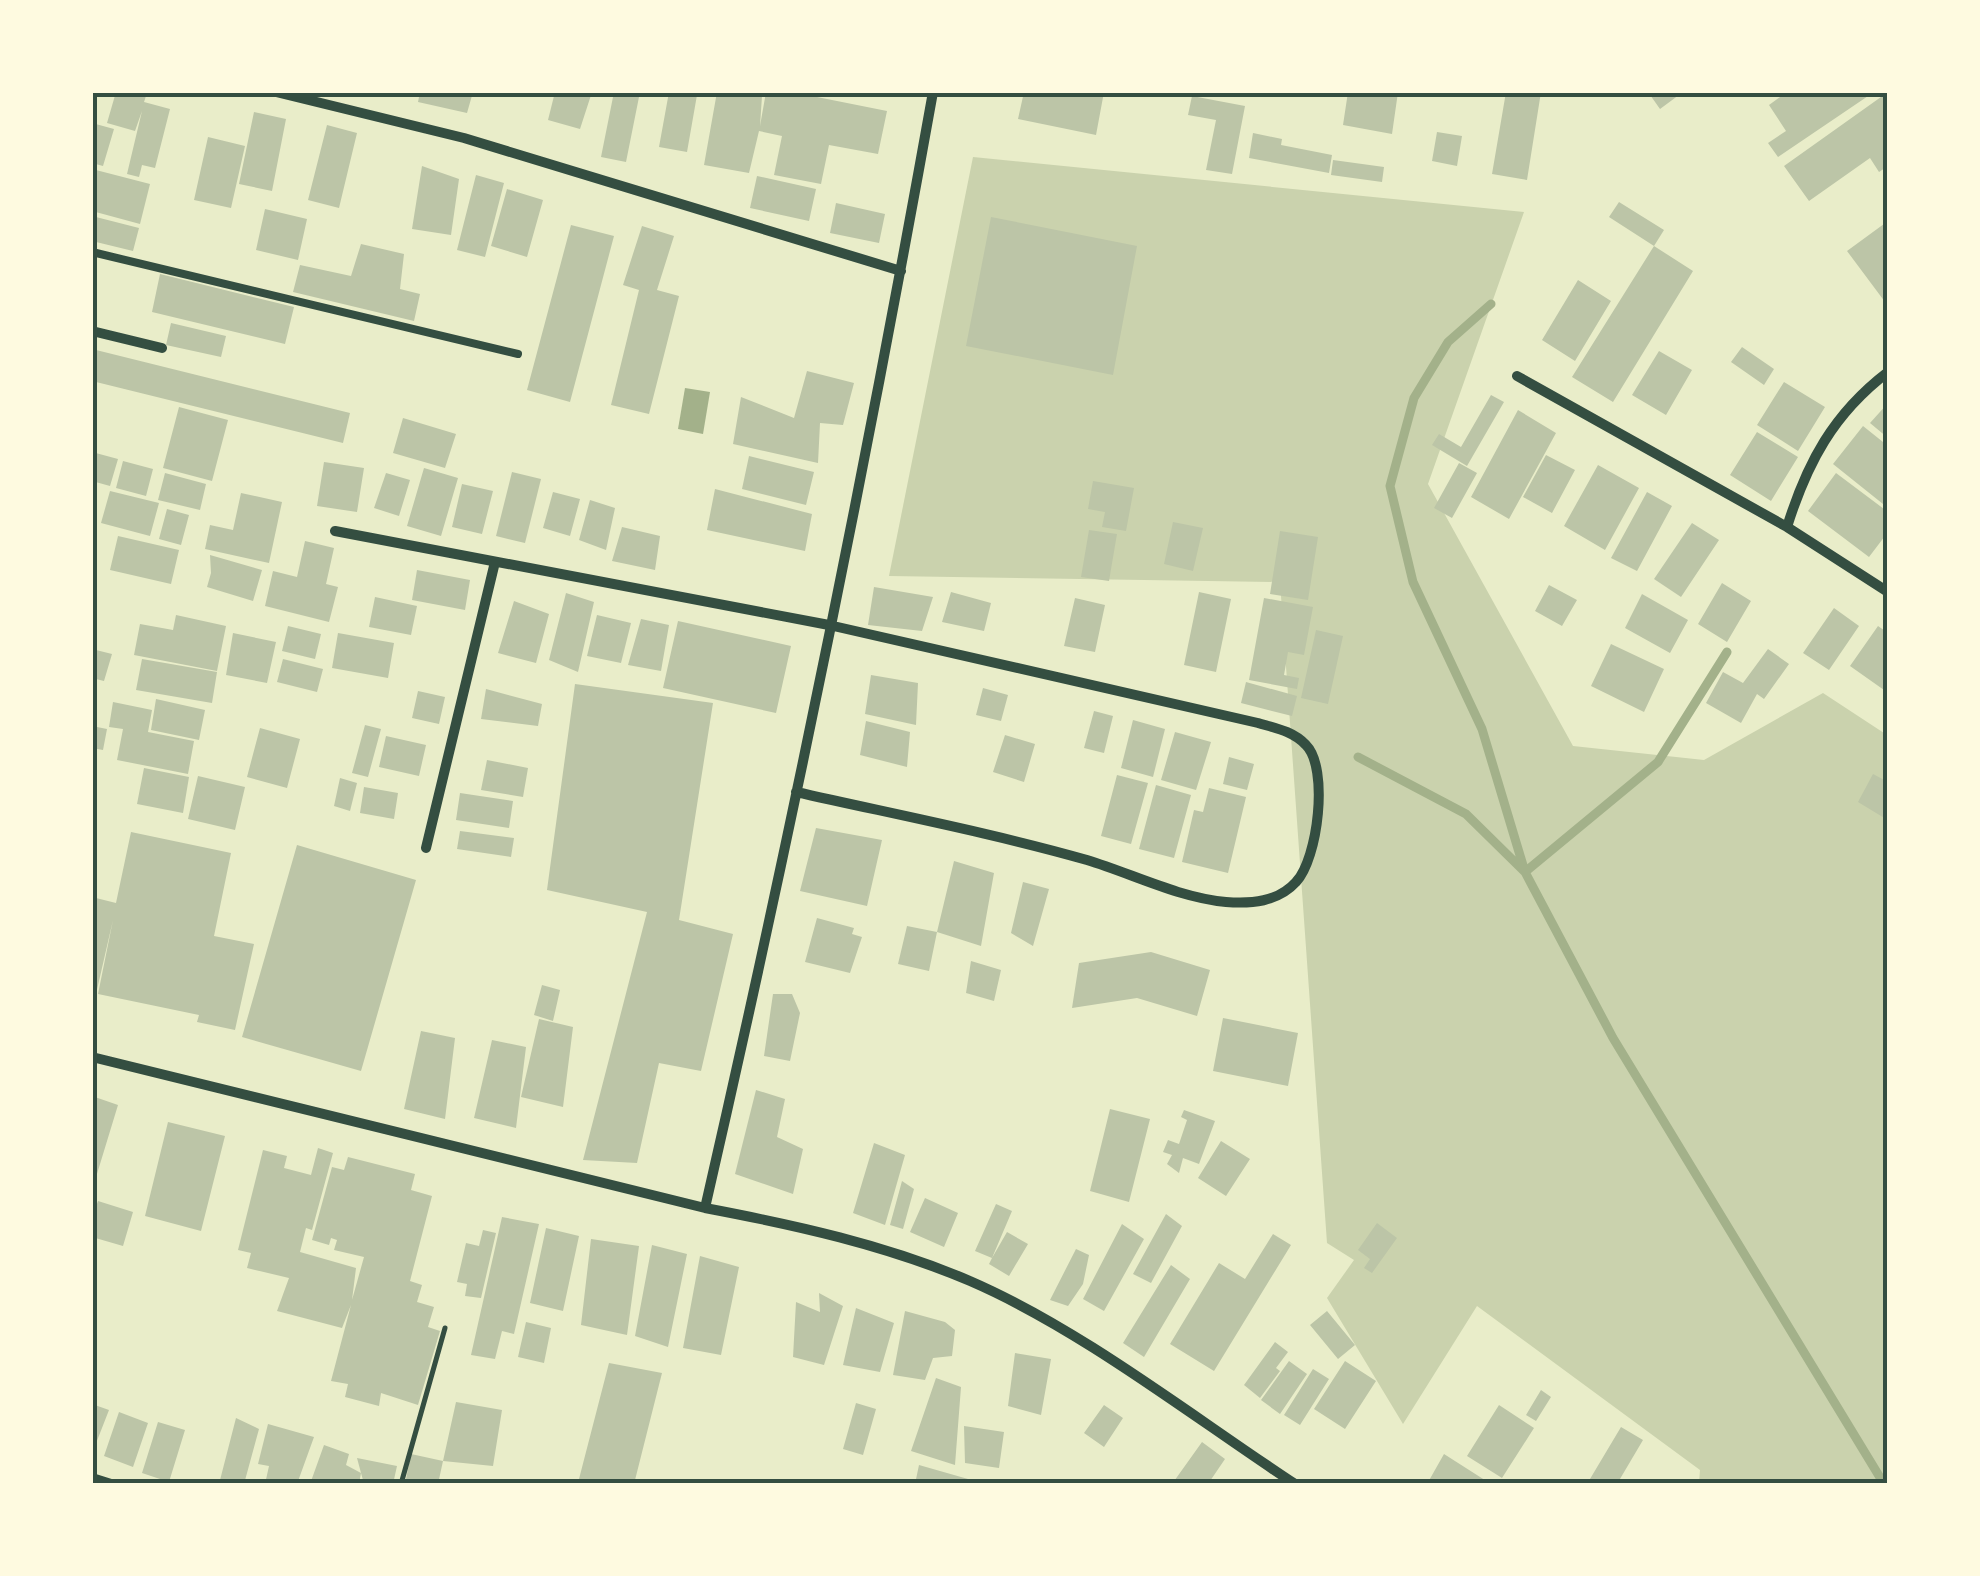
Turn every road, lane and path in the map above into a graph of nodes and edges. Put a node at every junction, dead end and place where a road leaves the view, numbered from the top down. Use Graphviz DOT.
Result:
graph roads {
  1 [pos="276,92"];
  2 [pos="933,92"];
  3 [pos="92,252"];
  4 [pos="901,271"];
  5 [pos="92,331"];
  6 [pos="162,348"];
  7 [pos="518,354"];
  8 [pos="1888,372"];
  9 [pos="1517,376"];
  10 [pos="1788,527"];
  11 [pos="336,531"];
  12 [pos="496,562"];
  13 [pos="1888,592"];
  14 [pos="829,625"];
  15 [pos="796,792"];
  16 [pos="426,848"];
  17 [pos="92,1057"];
  18 [pos="705,1208"];
  19 [pos="445,1328"];
  20 [pos="92,1478"];
  21 [pos="111,1484"];
  22 [pos="401,1484"];
  23 [pos="1295,1484"];
  1 -- 4 [label="street"];
  2 -- 4 [label="street"];
  3 -- 7 [label="lane"];
  4 -- 14 [label="street"];
  5 -- 6 [label="street"];
  8 -- 10 [label="street"];
  9 -- 10 [label="street"];
  10 -- 13 [label="street"];
  11 -- 12 [label="street"];
  12 -- 14 [label="street"];
  12 -- 16 [label="street"];
  14 -- 15 [label="street"];
  14 -- 15 [label="street"];
  15 -- 18 [label="street"];
  17 -- 18 [label="street"];
  18 -- 23 [label="street"];
  19 -- 22 [label="path"];
  20 -- 21 [label="street"];
}
